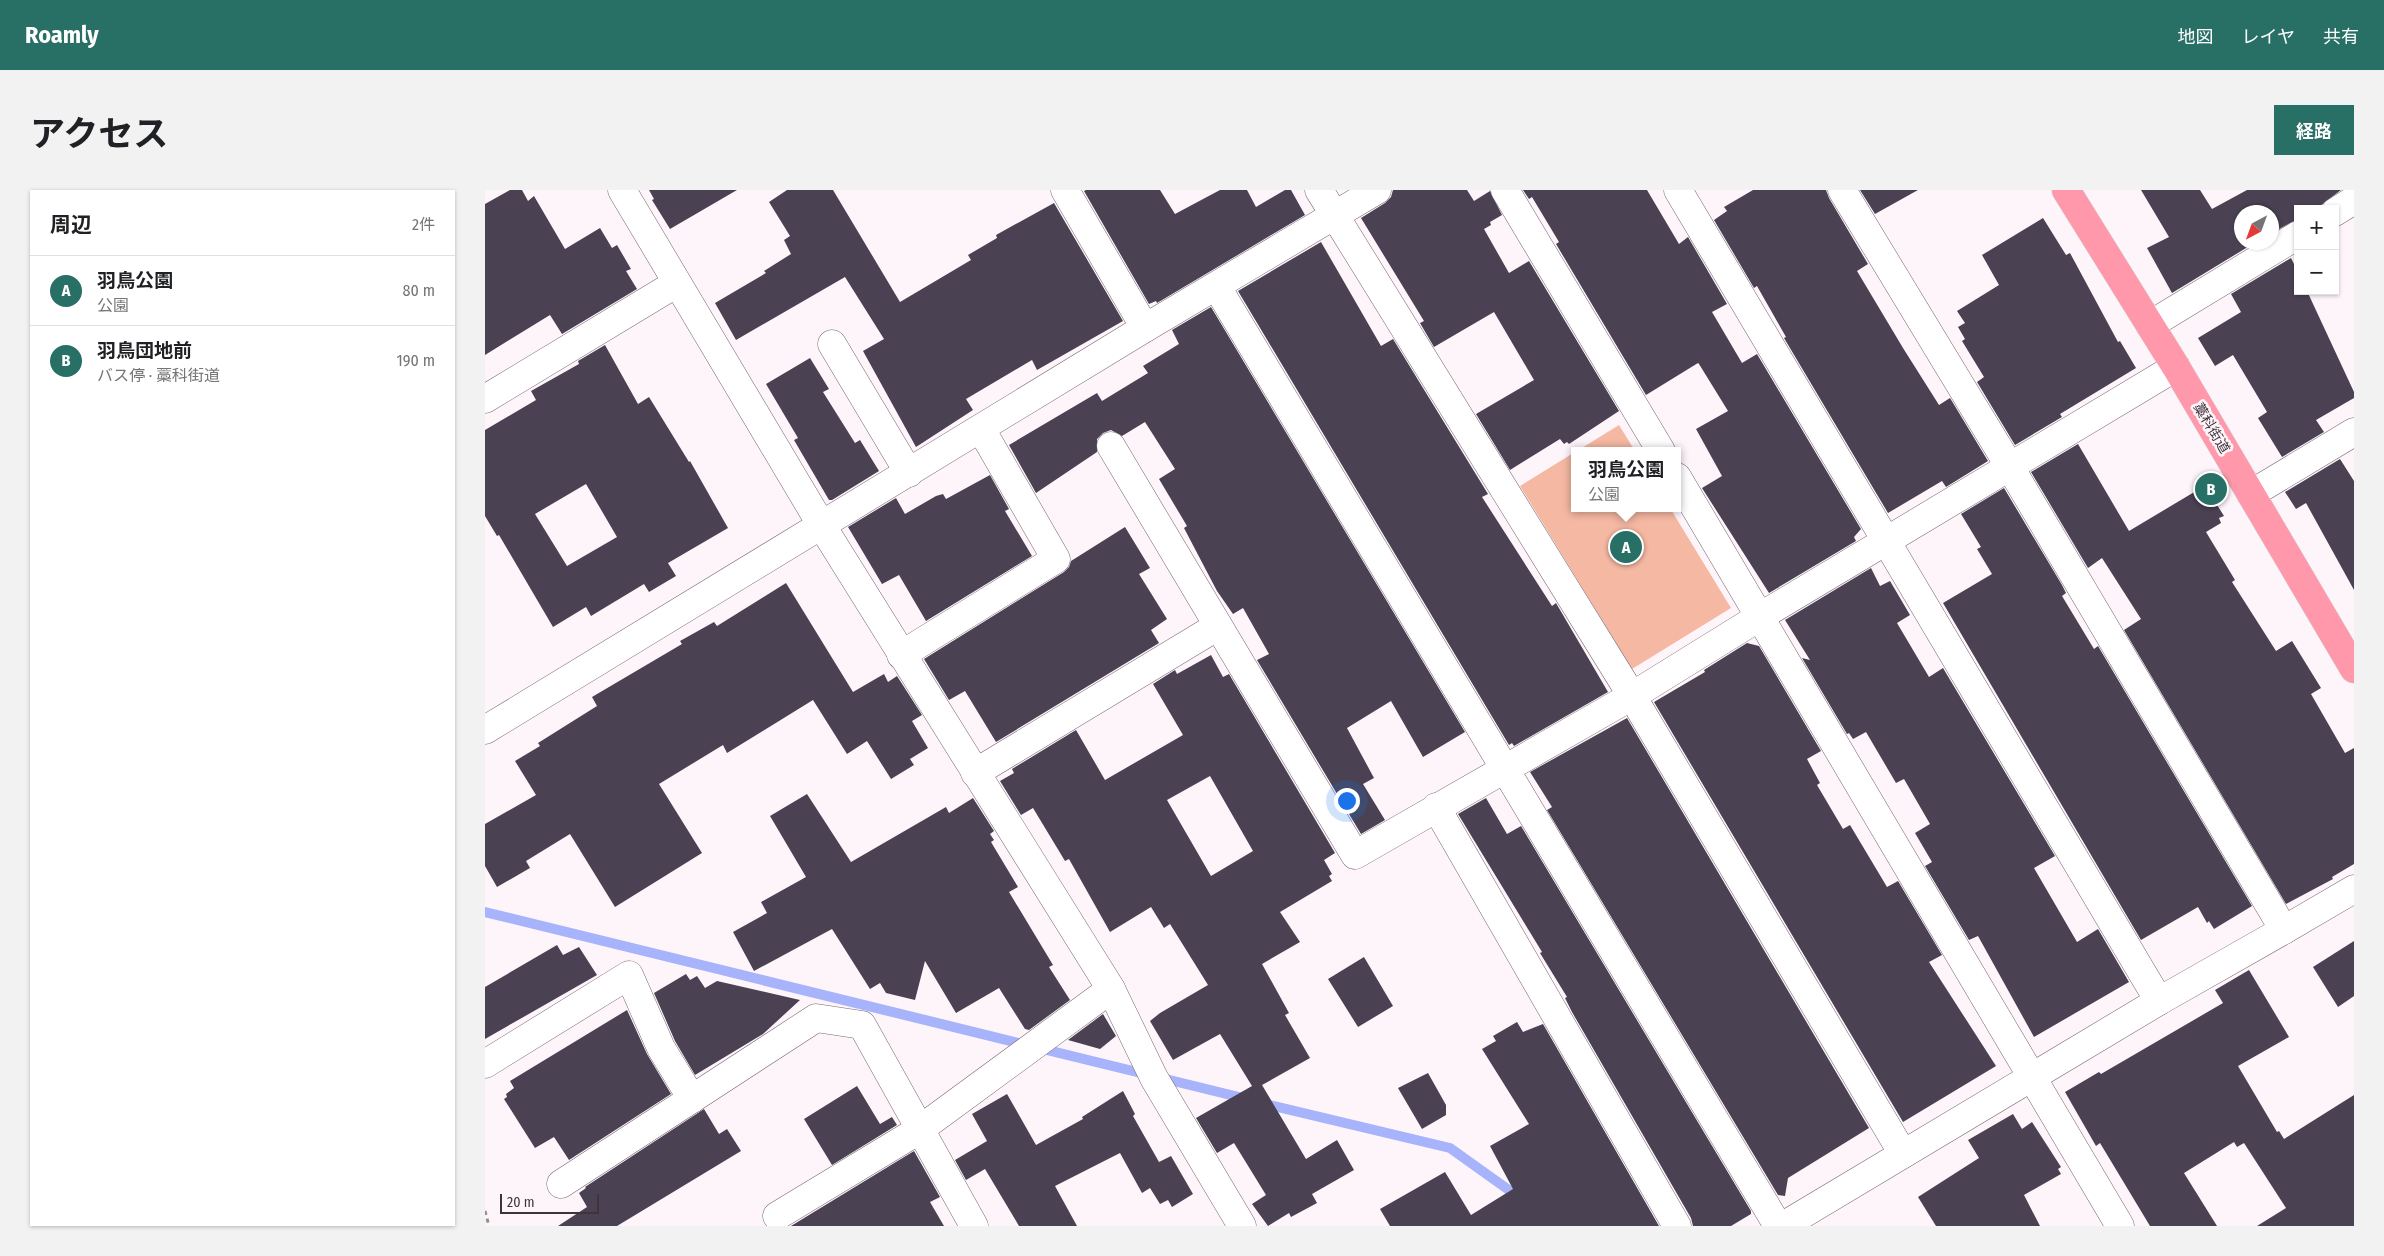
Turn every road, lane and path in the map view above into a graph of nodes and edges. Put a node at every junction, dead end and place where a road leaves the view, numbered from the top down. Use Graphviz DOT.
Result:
graph roads {
  1 [pos="622,190"];
  2 [pos="1065,190"];
  3 [pos="1319,190"];
  4 [pos="1377,190"];
  5 [pos="1505,190"];
  6 [pos="1678,190"];
  7 [pos="1842,190"];
  8 [pos="2066,190"];
  9 [pos="2354,201"];
  10 [pos="2339,210"];
  11 [pos="1334,216"];
  12 [pos="2294,236"];
  13 [pos="677,283"];
  14 [pos="1217,287"];
  15 [pos="2150,325"];
  16 [pos="1145,328"];
  17 [pos="832,344"];
  18 [pos="2176,367"];
  19 [pos="485,399"];
  20 [pos="981,429"];
  21 [pos="2354,432"];
  22 [pos="1111,446"];
  23 [pos="1659,447"];
  24 [pos="2010,467"];
  25 [pos="909,473"];
  26 [pos="1681,484"];
  27 [pos="2251,494"];
  28 [pos="822,526"];
  29 [pos="1887,540"];
  30 [pos="1761,616"];
  31 [pos="1218,626"];
  32 [pos="901,654"];
  33 [pos="2354,669"];
  34 [pos="1632,696"];
  35 [pos="485,730"];
  36 [pos="1505,770"];
  37 [pos="975,773"];
  38 [pos="1436,808"];
  39 [pos="2354,890"];
  40 [pos="2284,930"];
  41 [pos="1111,989"];
  42 [pos="2159,1001"];
  43 [pos="485,1064"];
  44 [pos="2031,1077"];
  45 [pos="692,1099"];
  46 [pos="919,1130"];
  47 [pos="1903,1154"];
  48 [pos="561,1184"];
  49 [pos="485,1211"];
  50 [pos="777,1216"];
  51 [pos="2116,1224"];
  52 [pos="489,1226"];
  53 [pos="975,1226"];
  54 [pos="1241,1226"];
  55 [pos="1677,1226"];
  56 [pos="1778,1226"];
  57 [pos="1783,1226"];
  1 -- 13 [label="street"];
  2 -- 16 [label="street"];
  3 -- 11 [label="street"];
  4 -- 11 [label="street"];
  5 -- 23 [label="street"];
  6 -- 29 [label="street"];
  7 -- 24 [label="street"];
  8 -- 15 [label="highway, 藁科街道"];
  9 -- 10 [label="street"];
  11 -- 14 [label="street"];
  11 -- 34 [label="street"];
  12 -- 15 [label="street"];
  13 -- 19 [label="street"];
  13 -- 28 [label="street"];
  14 -- 16 [label="street"];
  14 -- 36 [label="street"];
  15 -- 18 [label="highway, 藁科街道"];
  16 -- 20 [label="street"];
  17 -- 25 [label="street"];
  18 -- 24 [label="street"];
  18 -- 27 [label="highway, 藁科街道"];
  20 -- 25 [label="street"];
  20 -- 32 [label="street"];
  21 -- 27 [label="street"];
  22 -- 31 [label="street"];
  24 -- 29 [label="street"];
  24 -- 40 [label="street"];
  25 -- 28 [label="street"];
  26 -- 30 [label="street"];
  27 -- 33 [label="highway, 藁科街道"];
  28 -- 32 [label="street"];
  28 -- 35 [label="street"];
  29 -- 30 [label="street"];
  29 -- 42 [label="street"];
  30 -- 34 [label="street"];
  30 -- 44 [label="street"];
  31 -- 37 [label="street"];
  31 -- 38 [label="street"];
  32 -- 37 [label="street"];
  34 -- 36 [label="street"];
  34 -- 47 [label="street"];
  36 -- 38 [label="street"];
  36 -- 56 [label="street"];
  37 -- 41 [label="street"];
  38 -- 55 [label="street"];
  39 -- 40 [label="street"];
  40 -- 42 [label="street"];
  41 -- 46 [label="street"];
  41 -- 54 [label="street"];
  42 -- 44 [label="street"];
  43 -- 45 [label="street"];
  44 -- 47 [label="street"];
  44 -- 51 [label="street"];
  45 -- 46 [label="street"];
  45 -- 48 [label="street"];
  46 -- 50 [label="street"];
  46 -- 53 [label="street"];
  47 -- 57 [label="street"];
  49 -- 52 [label="path"];
}
